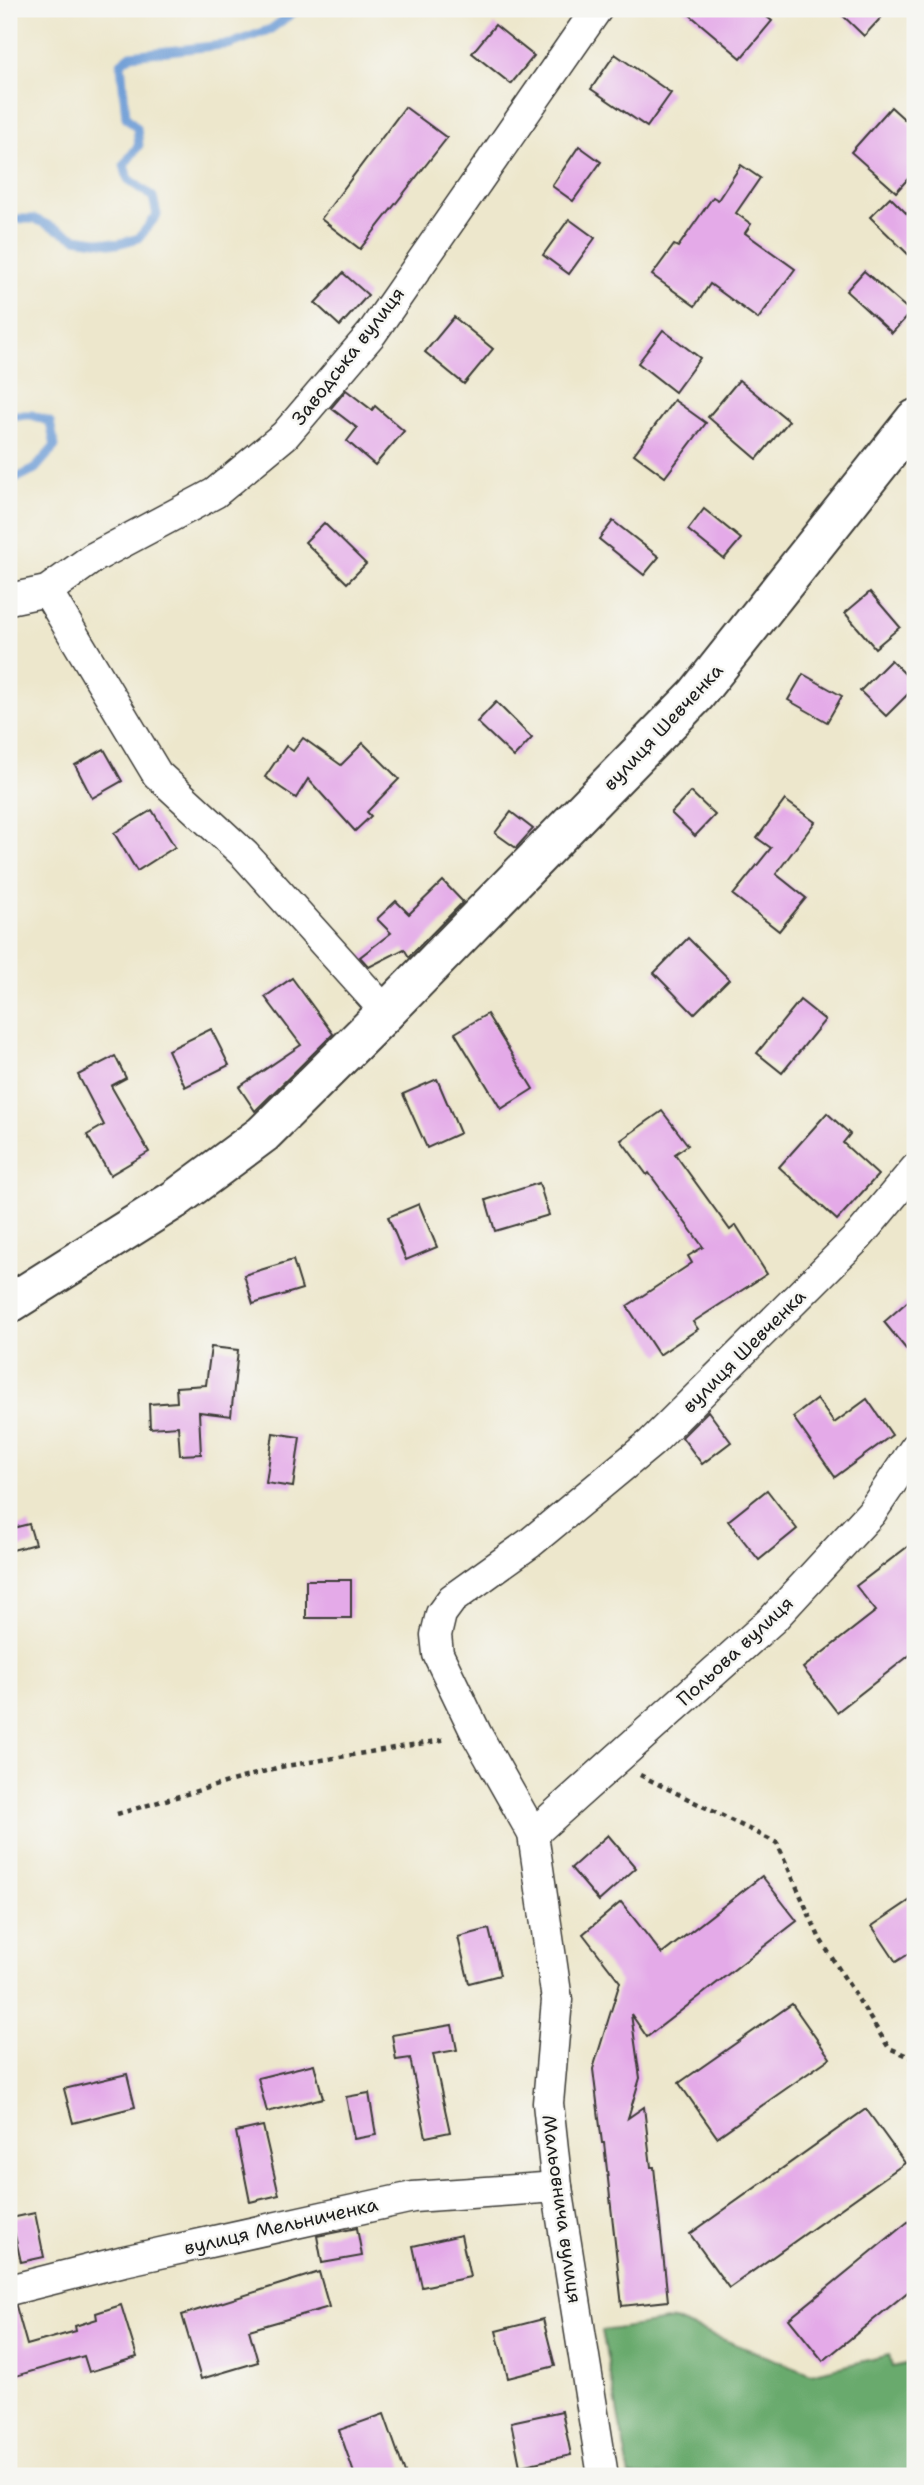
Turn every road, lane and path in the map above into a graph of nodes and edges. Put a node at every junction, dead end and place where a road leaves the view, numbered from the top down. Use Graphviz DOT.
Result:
graph roads {
  1 [pos="18,9"];
  2 [pos="597,9"];
  3 [pos="9,27"];
  4 [pos="915,419"];
  5 [pos="47,591"];
  6 [pos="9,599"];
  7 [pos="386,1012"];
  8 [pos="915,1169"];
  9 [pos="9,1304"];
  10 [pos="915,1448"];
  11 [pos="559,1519"];
  12 [pos="477,1735"];
  13 [pos="614,1762"];
  14 [pos="117,1814"];
  15 [pos="533,1834"];
  16 [pos="915,2059"];
  17 [pos="557,2187"];
  18 [pos="9,2290"];
  19 [pos="603,2476"];
  1 -- 3 [label="path"];
  2 -- 5 [label="street, Заводська вулиця"];
  4 -- 7 [label="street, вулиця Шевченка"];
  5 -- 6 [label="street"];
  5 -- 7 [label="street"];
  7 -- 9 [label="street, вулиця Шевченка"];
  8 -- 11 [label="street, вулиця Шевченка"];
  10 -- 13 [label="street, Польова вулиця"];
  11 -- 12 [label="street, Мальовнича вулиця"];
  12 -- 14 [label="path"];
  12 -- 15 [label="street, Мальовнича вулиця"];
  13 -- 15 [label="street, Польова вулиця"];
  13 -- 16 [label="path"];
  15 -- 17 [label="street, Мальовнича вулиця"];
  17 -- 18 [label="street, вулиця Мельниченка"];
  17 -- 19 [label="street, Мальовнича вулиця"];
}
